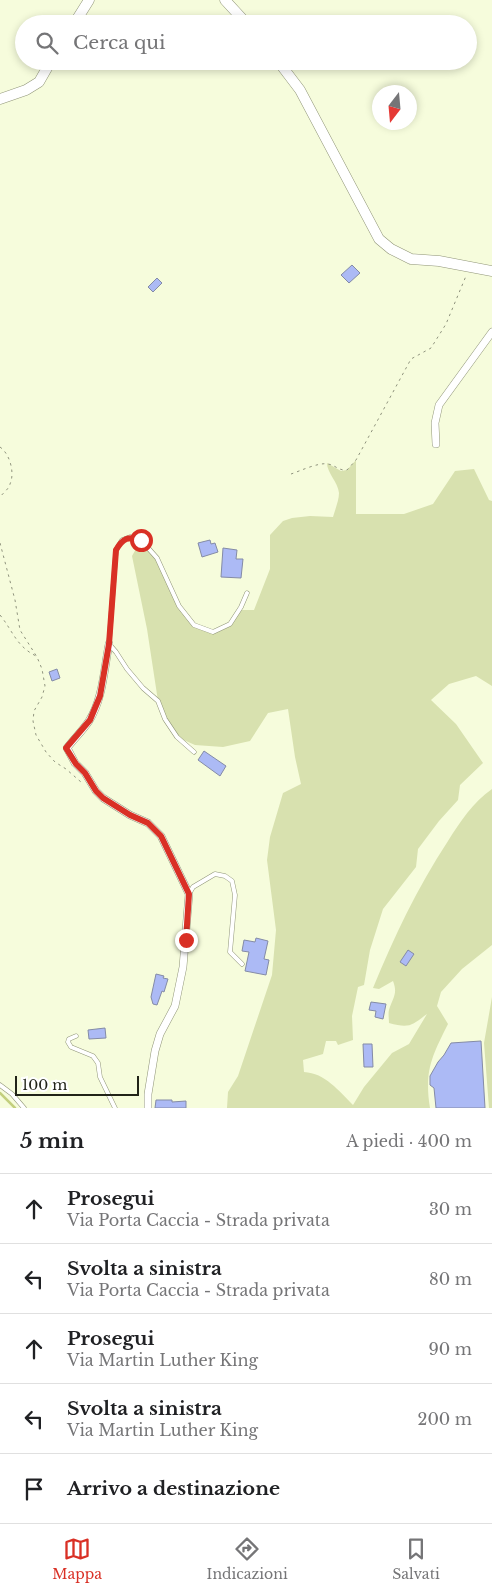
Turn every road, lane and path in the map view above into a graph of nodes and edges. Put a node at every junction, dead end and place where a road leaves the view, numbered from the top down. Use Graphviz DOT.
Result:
graph roads {
  1 [pos="89,0"];
  2 [pos="225,0"];
  3 [pos="80,15"];
  4 [pos="239,15"];
  5 [pos="46,70"];
  6 [pos="285,70"];
  7 [pos="0,99"];
  8 [pos="470,266"];
  9 [pos="492,271"];
  10 [pos="492,332"];
  11 [pos="436,444"];
  12 [pos="0,448"];
  13 [pos="291,474"];
  14 [pos="0,497"];
  15 [pos="0,543"];
  16 [pos="247,593"];
  17 [pos="0,615"];
  18 [pos="109,644"];
  19 [pos="37,657"];
  20 [pos="194,752"];
  21 [pos="96,791"];
  22 [pos="189,894"];
  23 [pos="242,964"];
  24 [pos="76,1036"];
  25 [pos="0,1085"];
  26 [pos="24,1108"];
  27 [pos="115,1108"];
  28 [pos="148,1108"];
  1 -- 3 [label="main road"];
  2 -- 4 [label="main road"];
  5 -- 7 [label="main road"];
  6 -- 8 [label="main road"];
  8 -- 9 [label="main road"];
  8 -- 13 [label="path"];
  10 -- 11 [label="street"];
  12 -- 14 [label="path"];
  15 -- 19 [label="path"];
  16 -- 18 [label="lane"];
  17 -- 19 [label="path"];
  18 -- 20 [label="lane"];
  18 -- 21 [label="street"];
  19 -- 21 [label="path"];
  21 -- 22 [label="street"];
  22 -- 23 [label="lane"];
  22 -- 28 [label="street"];
  24 -- 27 [label="lane"];
  25 -- 26 [label="lane"];
}
